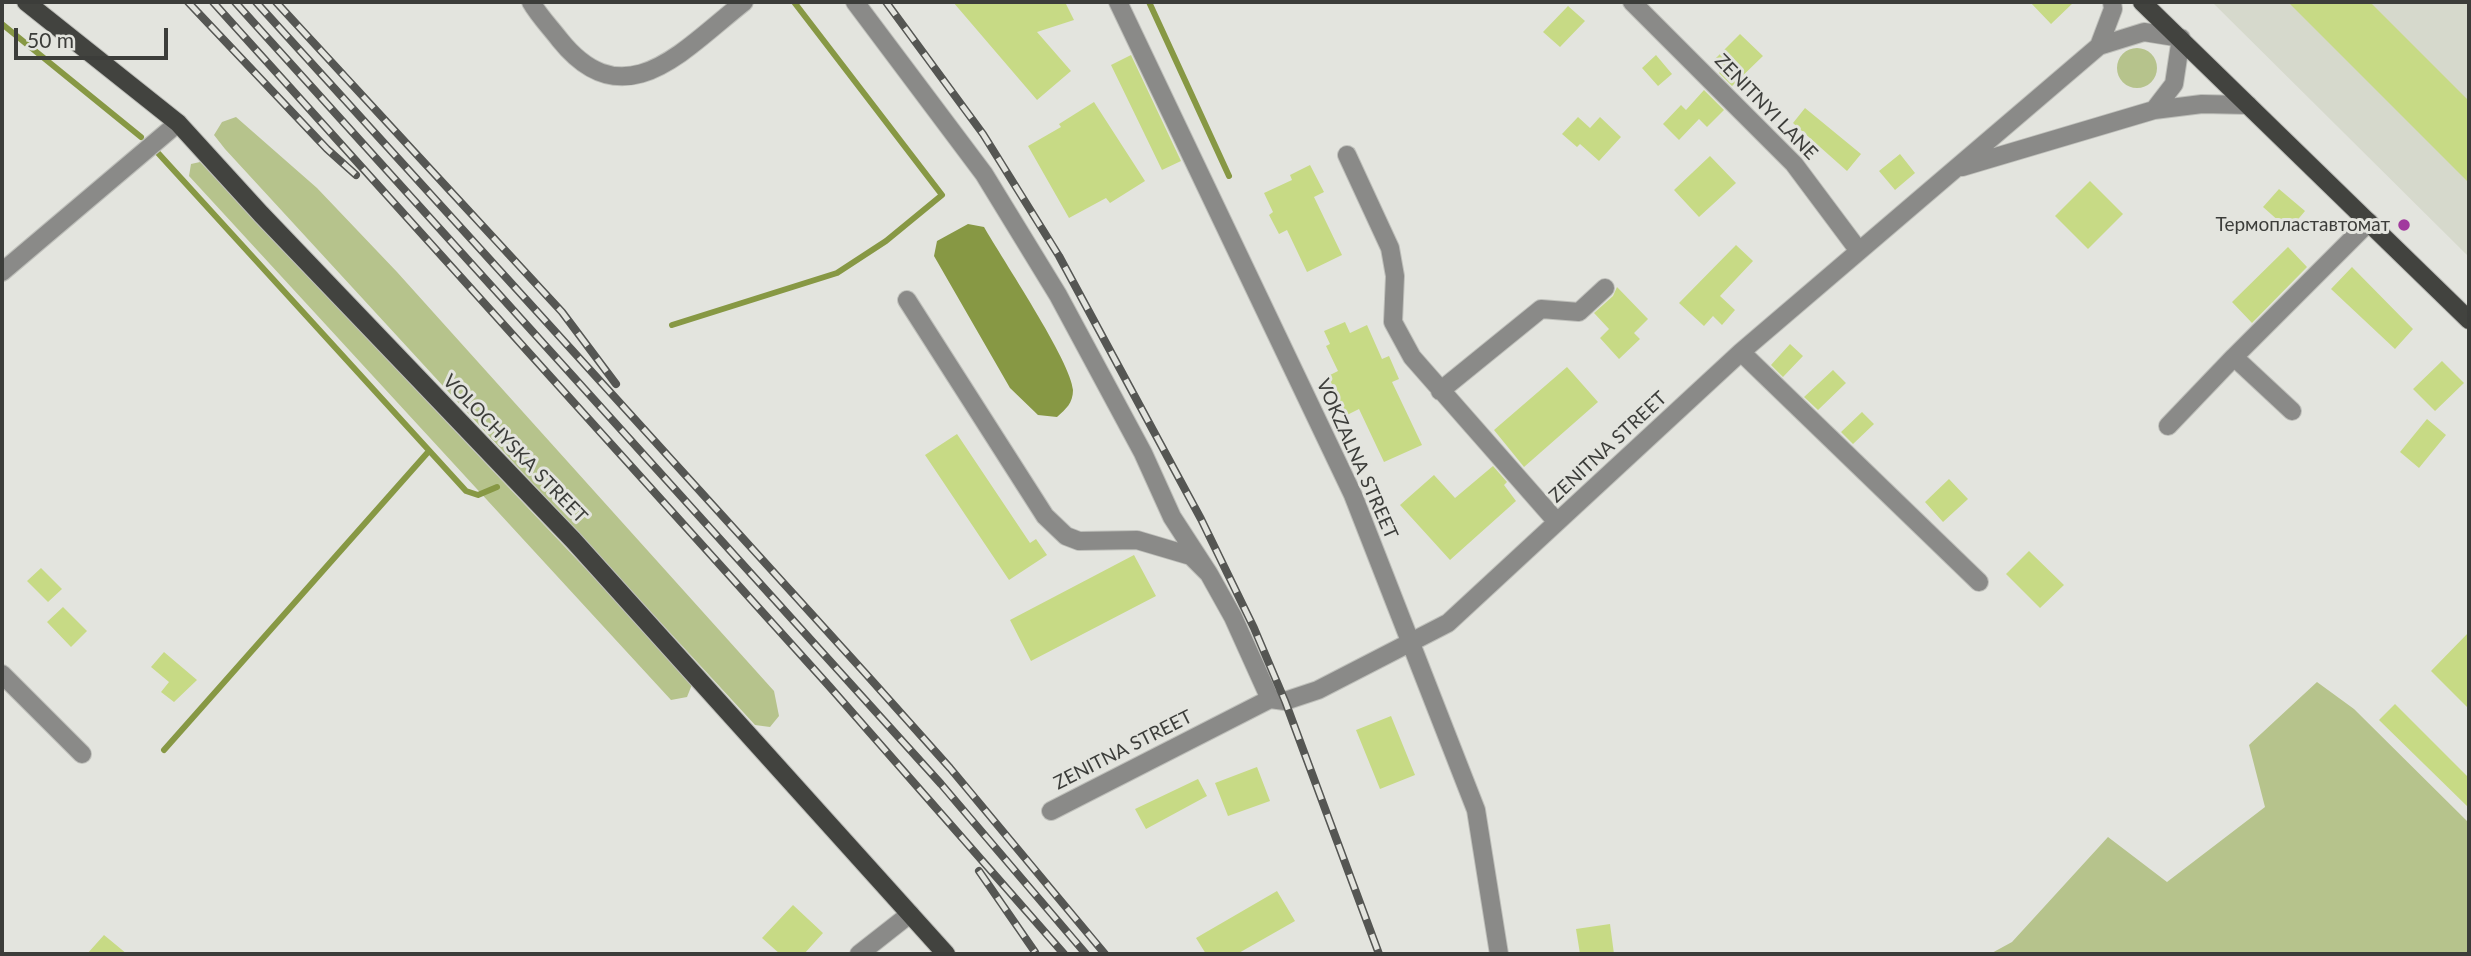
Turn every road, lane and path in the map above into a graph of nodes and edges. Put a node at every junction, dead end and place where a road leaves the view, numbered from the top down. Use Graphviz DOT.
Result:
graph roads {
  1 [pos="26,2"];
  2 [pos="531,2"];
  3 [pos="744,2"];
  4 [pos="855,2"];
  5 [pos="1118,2"];
  6 [pos="1632,2"];
  7 [pos="2112,2"];
  8 [pos="2143,2"];
  9 [pos="2181,38"];
  10 [pos="2099,46"];
  11 [pos="2248,105"];
  12 [pos="2154,110"];
  13 [pos="178,123"];
  14 [pos="1346,155"];
  15 [pos="1955,169"];
  16 [pos="2369,222"];
  17 [pos="1859,251"];
  18 [pos="2,272"];
  19 [pos="1605,288"];
  20 [pos="907,300"];
  21 [pos="2469,320"];
  22 [pos="1741,352"];
  23 [pos="2234,357"];
  24 [pos="1440,391"];
  25 [pos="2292,411"];
  26 [pos="2168,426"];
  27 [pos="1557,522"];
  28 [pos="1209,573"];
  29 [pos="1979,582"];
  30 [pos="1412,644"];
  31 [pos="2,674"];
  32 [pos="1270,699"];
  33 [pos="82,754"];
  34 [pos="1051,811"];
  35 [pos="910,914"];
  36 [pos="859,954"];
  37 [pos="946,954"];
  38 [pos="1499,954"];
  1 -- 13 [label="main road, VOLOCHYSKA STREET"];
  2 -- 3 [label="street"];
  4 -- 28 [label="street"];
  5 -- 30 [label="street, VOKZALNA STREET"];
  6 -- 17 [label="street, ZENITNYI LANE"];
  7 -- 10 [label="street, ZENITNA STREET"];
  8 -- 9 [label="main road"];
  9 -- 10 [label="street"];
  9 -- 11 [label="main road"];
  9 -- 12 [label="street"];
  10 -- 15 [label="street, ZENITNA STREET"];
  11 -- 12 [label="street"];
  11 -- 16 [label="main road"];
  12 -- 15 [label="street"];
  13 -- 18 [label="street"];
  13 -- 35 [label="main road, VOLOCHYSKA STREET"];
  14 -- 24 [label="street"];
  15 -- 17 [label="street, ZENITNA STREET"];
  16 -- 21 [label="main road"];
  16 -- 23 [label="street"];
  17 -- 22 [label="street, ZENITNA STREET"];
  19 -- 24 [label="street"];
  20 -- 28 [label="street"];
  22 -- 27 [label="street, ZENITNA STREET"];
  22 -- 29 [label="street"];
  23 -- 25 [label="street"];
  23 -- 26 [label="street"];
  24 -- 27 [label="street"];
  27 -- 30 [label="street, ZENITNA STREET"];
  28 -- 32 [label="street"];
  30 -- 32 [label="street, ZENITNA STREET"];
  30 -- 38 [label="street, VOKZALNA STREET"];
  31 -- 33 [label="street"];
  32 -- 34 [label="street, ZENITNA STREET"];
  35 -- 36 [label="street"];
  35 -- 37 [label="main road, VOLOCHYSKA STREET"];
}
